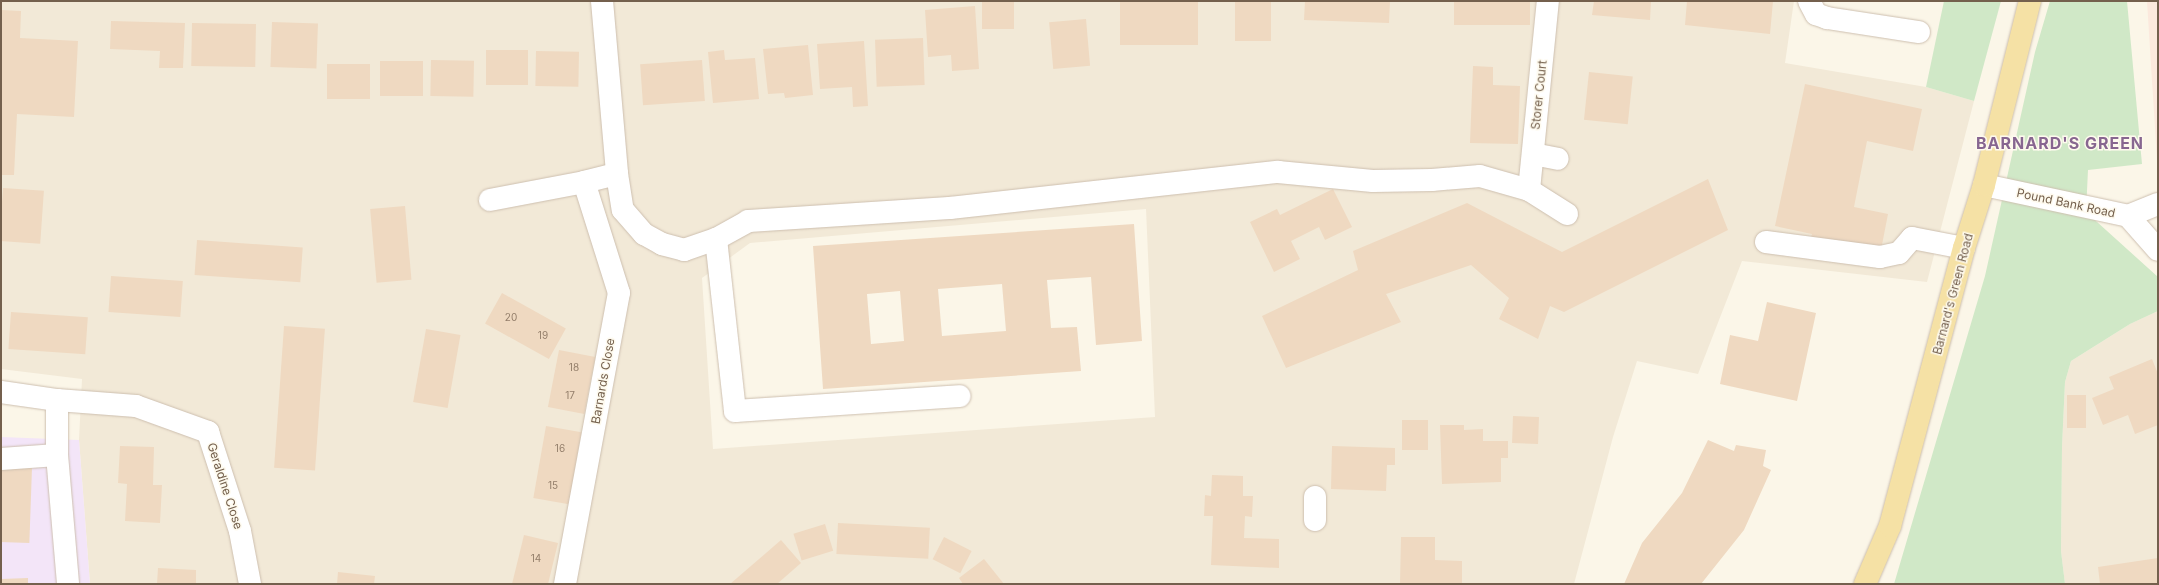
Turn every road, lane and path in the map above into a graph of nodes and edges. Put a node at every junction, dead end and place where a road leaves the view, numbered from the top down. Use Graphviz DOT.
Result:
graph roads {
  1 [pos="602,1"];
  2 [pos="1548,1"];
  3 [pos="1809,1"];
  4 [pos="2030,1"];
  5 [pos="1920,32"];
  6 [pos="1533,154"];
  7 [pos="1558,159"];
  8 [pos="617,174"];
  9 [pos="584,182"];
  10 [pos="1984,185"];
  11 [pos="1529,190"];
  12 [pos="490,200"];
  13 [pos="2158,204"];
  14 [pos="1567,214"];
  15 [pos="2128,216"];
  16 [pos="716,239"];
  17 [pos="1766,242"];
  18 [pos="1964,248"];
  19 [pos="2158,250"];
  20 [pos="1,392"];
  21 [pos="959,396"];
  22 [pos="57,400"];
  23 [pos="58,455"];
  24 [pos="1,459"];
  25 [pos="1315,497"];
  26 [pos="1315,520"];
  27 [pos="68,584"];
  28 [pos="250,584"];
  29 [pos="565,584"];
  30 [pos="1865,584"];
  1 -- 8 [label="street"];
  2 -- 6 [label="street, Storer Court"];
  3 -- 5 [label="street"];
  4 -- 10 [label="main road, Barnard's Green Road"];
  6 -- 7 [label="street"];
  6 -- 11 [label="street, Storer Court"];
  8 -- 9 [label="street"];
  8 -- 16 [label="street"];
  9 -- 12 [label="street"];
  9 -- 29 [label="street, Barnards Close"];
  10 -- 15 [label="street, Pound Bank Road"];
  10 -- 18 [label="main road, Barnard's Green Road"];
  11 -- 14 [label="street"];
  11 -- 16 [label="street"];
  13 -- 15 [label="street"];
  15 -- 19 [label="street, Pound Bank Road"];
  16 -- 21 [label="street"];
  17 -- 18 [label="street"];
  18 -- 30 [label="main road, Barnard's Green Road"];
  20 -- 22 [label="street, Geraldine Close"];
  22 -- 23 [label="street"];
  22 -- 28 [label="street, Geraldine Close"];
  23 -- 24 [label="street"];
  23 -- 27 [label="street"];
  25 -- 26 [label="street"];
}
